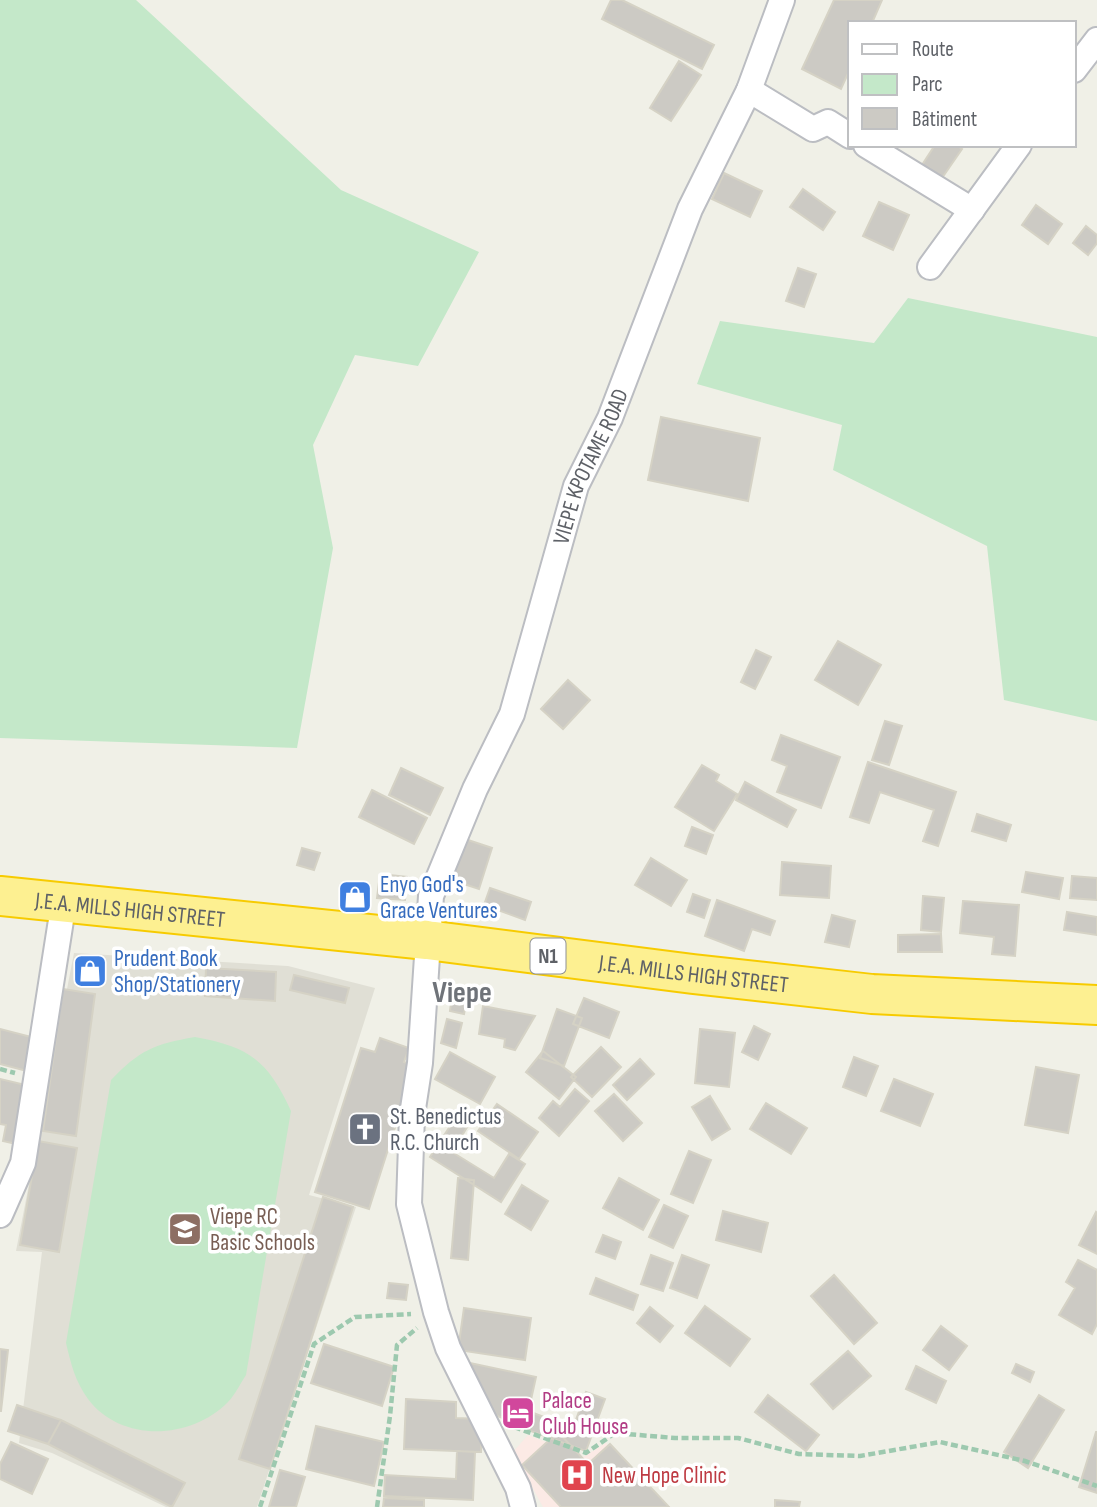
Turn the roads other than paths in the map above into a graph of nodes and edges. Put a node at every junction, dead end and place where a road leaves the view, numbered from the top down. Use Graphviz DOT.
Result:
graph roads {
  1 [pos="782,0"];
  2 [pos="1097,40"];
  3 [pos="1076,68"];
  4 [pos="749,90"];
  5 [pos="848,135"];
  6 [pos="869,147"];
  7 [pos="1018,147"];
  8 [pos="972,209"];
  9 [pos="930,267"];
  10 [pos="0,896"];
  11 [pos="64,901"];
  12 [pos="427,940"];
  13 [pos="1097,1006"];
  14 [pos="0,1215"];
  15 [pos="523,1507"];
  1 -- 4 [label="street, VIEPE KPOTAME ROAD"];
  2 -- 3 [label="street"];
  4 -- 5 [label="street"];
  4 -- 12 [label="street, VIEPE KPOTAME ROAD"];
  6 -- 8 [label="street"];
  7 -- 8 [label="street"];
  8 -- 9 [label="street"];
  10 -- 11 [label="highway, J.E.A. MILLS HIGH STREET / N1"];
  11 -- 12 [label="highway, J.E.A. MILLS HIGH STREET / N1"];
  11 -- 14 [label="street"];
  12 -- 13 [label="highway, J.E.A. MILLS HIGH STREET / N1"];
  12 -- 15 [label="street, VIEPE KPOTAME ROAD"];
}
